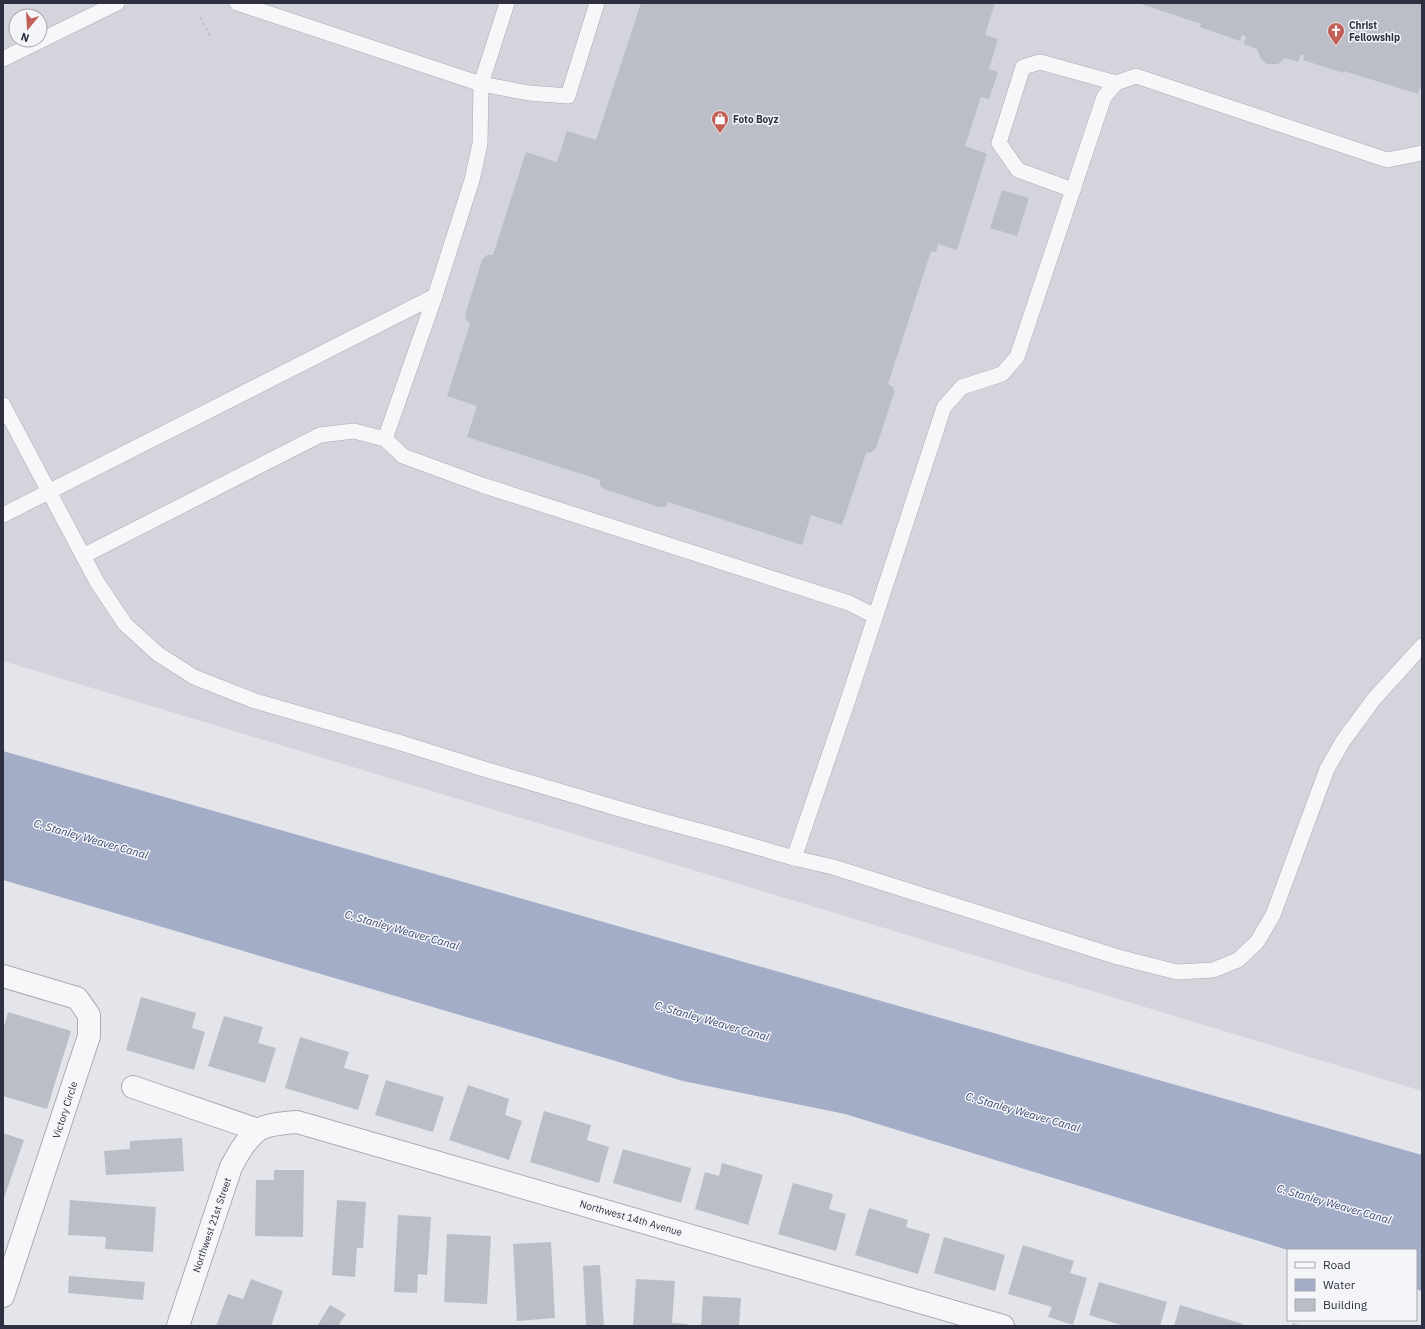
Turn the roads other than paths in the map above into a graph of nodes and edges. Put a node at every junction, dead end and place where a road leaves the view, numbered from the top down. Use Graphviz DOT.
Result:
graph roads {
  1 [pos="117,3"];
  2 [pos="237,3"];
  3 [pos="507,3"];
  4 [pos="597,3"];
  5 [pos="3,59"];
  6 [pos="1116,83"];
  7 [pos="481,84"];
  8 [pos="1422,154"];
  9 [pos="1073,190"];
  10 [pos="435,296"];
  11 [pos="3,405"];
  12 [pos="385,439"];
  13 [pos="50,492"];
  14 [pos="3,515"];
  15 [pos="83,556"];
  16 [pos="875,616"];
  17 [pos="1422,646"];
  18 [pos="794,858"];
  19 [pos="3,976"];
  20 [pos="133,1087"];
  21 [pos="258,1130"];
  22 [pos="3,1296"];
  23 [pos="178,1326"];
  24 [pos="1003,1326"];
  1 -- 5 [label="lane"];
  2 -- 7 [label="lane"];
  3 -- 7 [label="lane"];
  4 -- 7 [label="lane"];
  6 -- 8 [label="lane"];
  6 -- 9 [label="lane"];
  6 -- 9 [label="lane"];
  7 -- 10 [label="lane"];
  9 -- 16 [label="lane"];
  10 -- 12 [label="lane"];
  10 -- 13 [label="lane"];
  11 -- 13 [label="lane"];
  12 -- 15 [label="lane"];
  12 -- 16 [label="lane"];
  13 -- 14 [label="lane"];
  13 -- 15 [label="lane"];
  15 -- 18 [label="lane"];
  16 -- 18 [label="lane"];
  17 -- 18 [label="lane"];
  19 -- 22 [label="street, Victory Circle"];
  20 -- 21 [label="street"];
  21 -- 23 [label="street, Northwest 21st Street"];
  21 -- 24 [label="street, Northwest 14th Avenue"];
}
